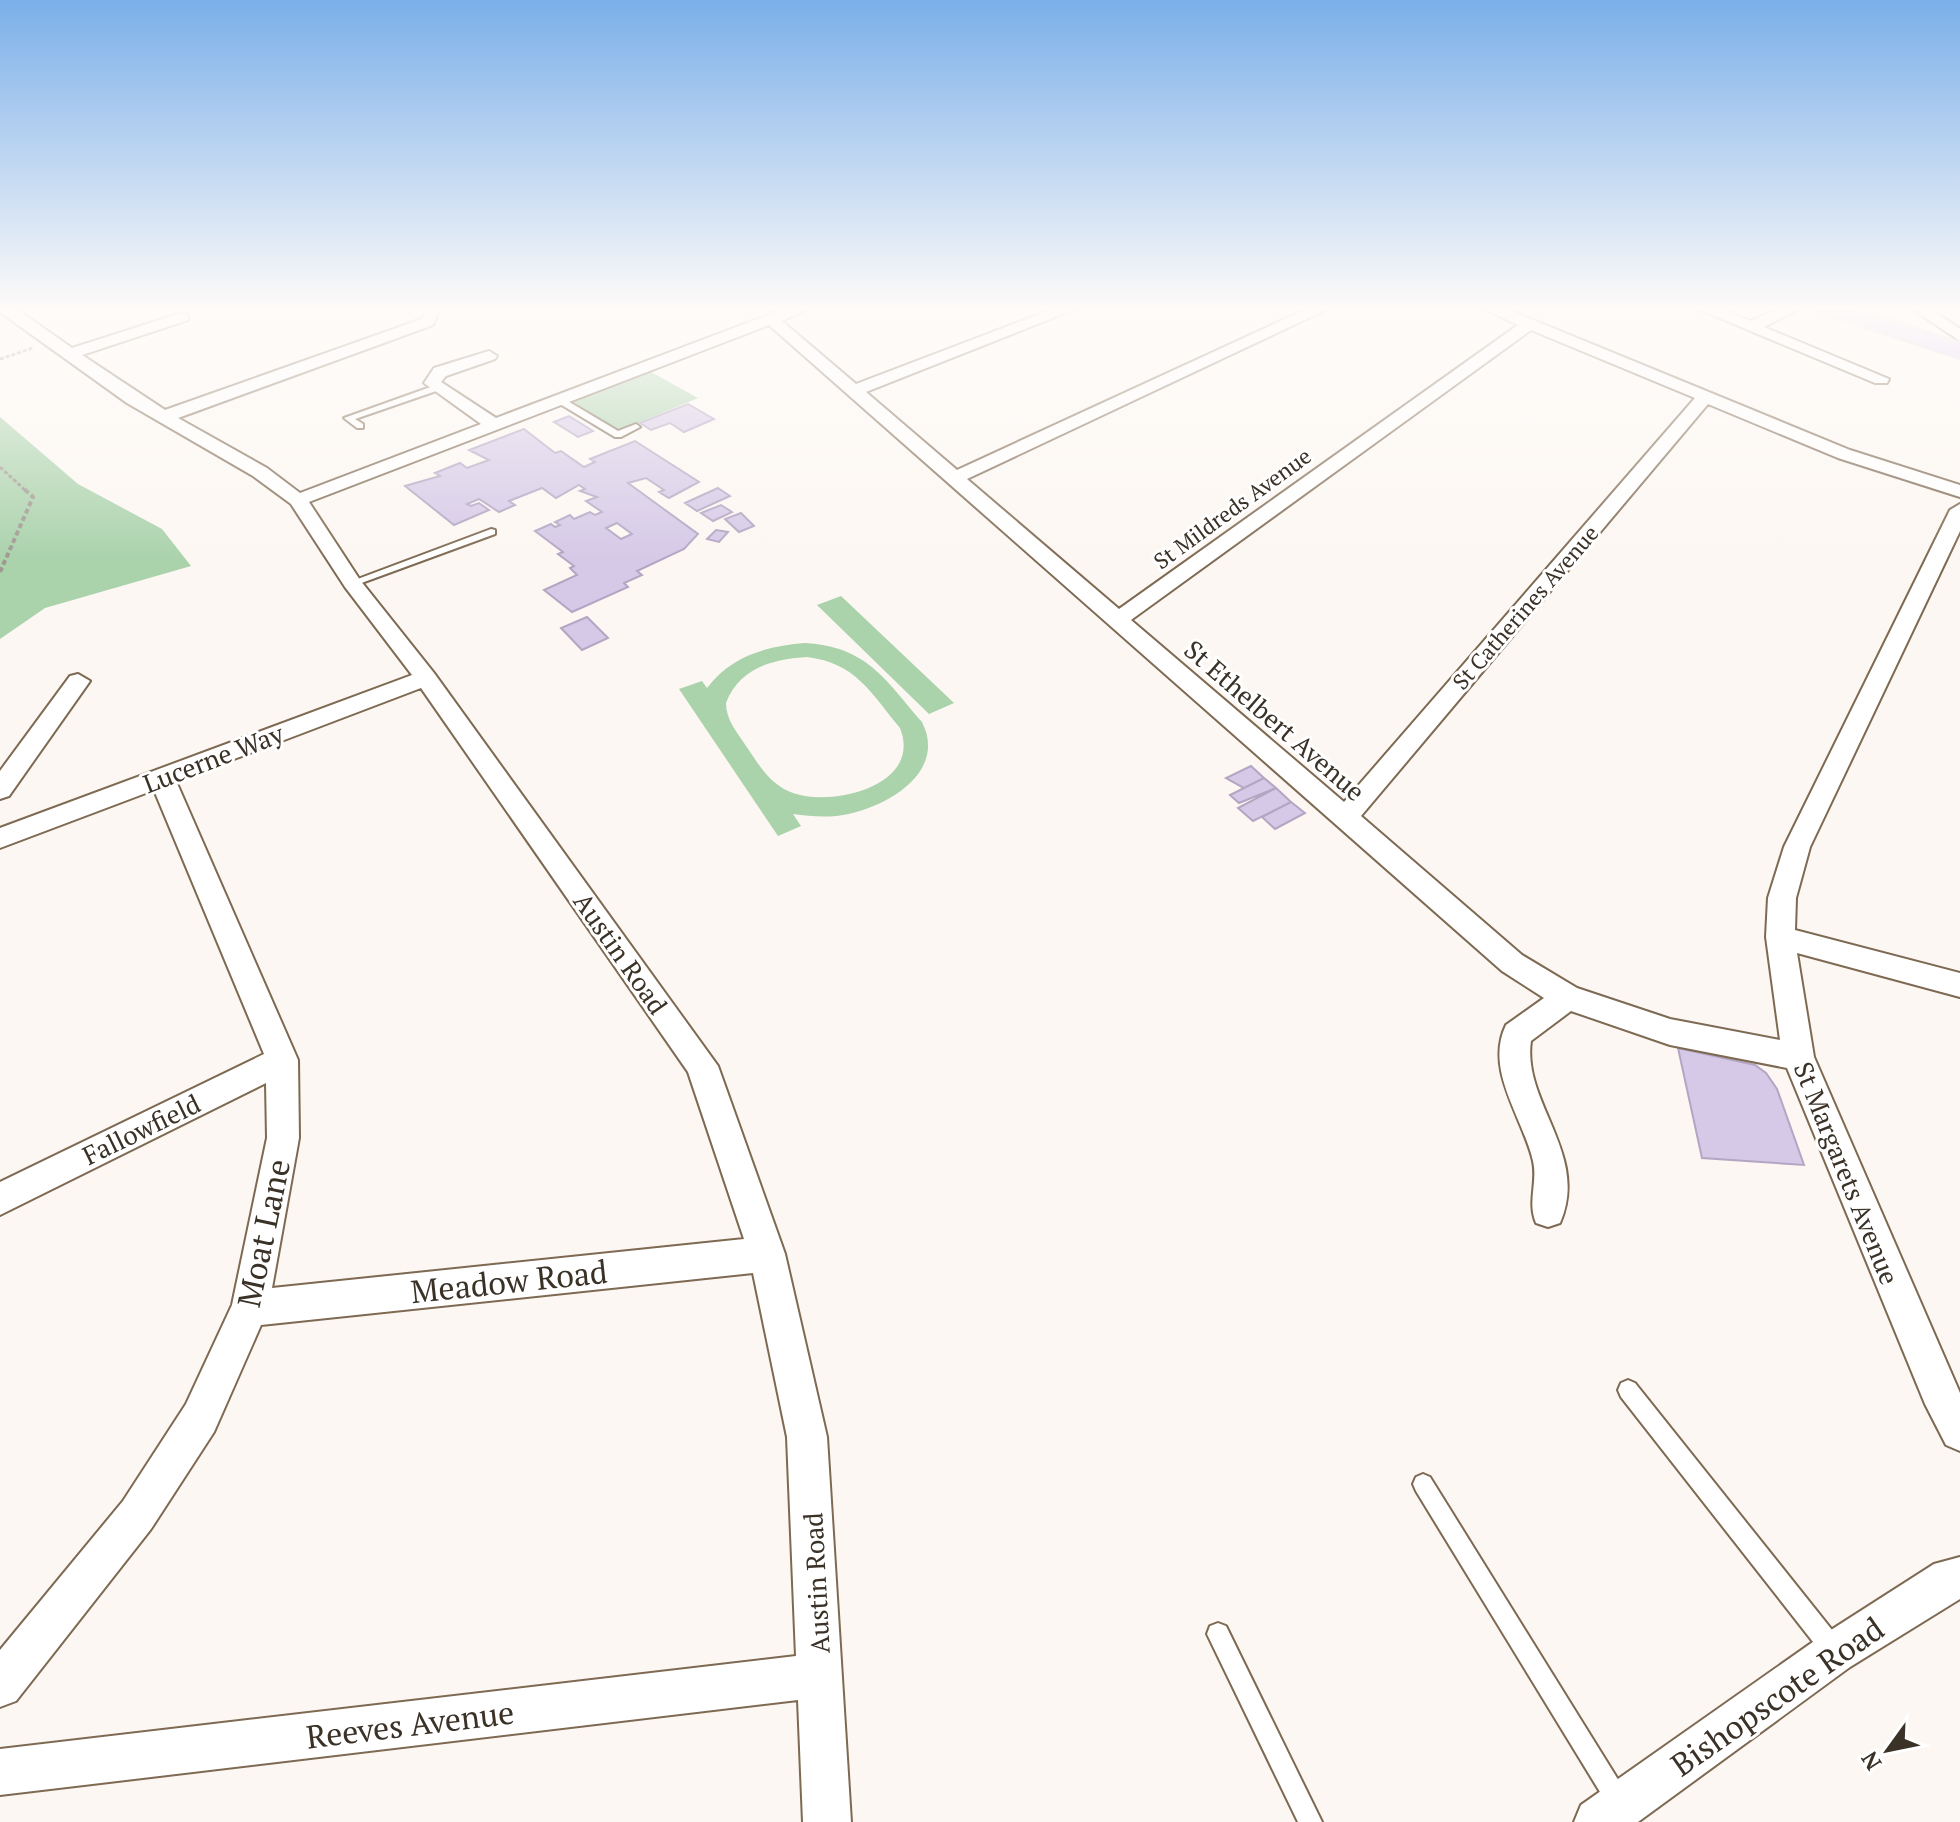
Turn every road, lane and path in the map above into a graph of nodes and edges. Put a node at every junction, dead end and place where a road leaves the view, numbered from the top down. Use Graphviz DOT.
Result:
graph roads {
  1 [pos="126,391"];
  2 [pos="235,391"];
  3 [pos="427,391"];
  4 [pos="445,391"];
  5 [pos="579,391"];
  6 [pos="853,391"];
  7 [pos="1143,391"];
  8 [pos="1436,391"];
  9 [pos="1691,391"];
  10 [pos="1705,397"];
  11 [pos="558,399"];
  12 [pos="163,417"];
  13 [pos="494,425"];
  14 [pos="360,426"];
  15 [pos="636,427"];
  16 [pos="0,467"];
  17 [pos="955,478"];
  18 [pos="1960,491"];
  19 [pos="298,500"];
  20 [pos="1960,510"];
  21 [pos="491,532"];
  22 [pos="0,572"];
  23 [pos="352,583"];
  24 [pos="1117,620"];
  25 [pos="426,678"];
  26 [pos="78,681"];
  27 [pos="162,778"];
  28 [pos="0,790"];
  29 [pos="1345,817"];
  30 [pos="0,838"];
  31 [pos="1780,937"];
  32 [pos="1960,985"];
  33 [pos="1567,997"];
  34 [pos="1798,1057"];
  35 [pos="282,1060"];
  36 [pos="0,1199"];
  37 [pos="1548,1211"];
  38 [pos="767,1254"];
  39 [pos="250,1308"];
  40 [pos="1628,1390"];
  41 [pos="1960,1431"];
  42 [pos="1423,1484"];
  43 [pos="1960,1578"];
  44 [pos="1218,1634"];
  45 [pos="1835,1652"];
  46 [pos="5,1671"];
  47 [pos="821,1675"];
  48 [pos="0,1772"];
  49 [pos="1610,1814"];
  50 [pos="827,1822"];
  51 [pos="1310,1822"];
  1 -- 12 [label="street, Austin Road"];
  2 -- 12 [label="street"];
  3 -- 14 [label="lane"];
  4 -- 13 [label="street"];
  5 -- 11 [label="street"];
  6 -- 17 [label="street, St Ethelbert Avenue"];
  7 -- 17 [label="street"];
  8 -- 24 [label="street, St Mildreds Avenue"];
  9 -- 10 [label="street"];
  10 -- 18 [label="street"];
  10 -- 29 [label="street, St Catherines Avenue"];
  11 -- 13 [label="street"];
  11 -- 15 [label="lane"];
  12 -- 19 [label="street, Austin Road"];
  13 -- 19 [label="street"];
  16 -- 22 [label="path"];
  17 -- 24 [label="street, St Ethelbert Avenue"];
  19 -- 23 [label="street, Austin Road"];
  20 -- 31 [label="street, St Margarets Avenue"];
  21 -- 23 [label="lane"];
  23 -- 25 [label="street, Austin Road"];
  24 -- 29 [label="street, St Ethelbert Avenue"];
  25 -- 27 [label="street, Lucerne Way"];
  25 -- 38 [label="street, Austin Road"];
  26 -- 28 [label="street"];
  27 -- 30 [label="street, Lucerne Way"];
  27 -- 35 [label="street, Moat Lane"];
  29 -- 33 [label="street, St Ethelbert Avenue"];
  31 -- 32 [label="street"];
  31 -- 34 [label="street, St Margarets Avenue"];
  33 -- 34 [label="street, St Ethelbert Avenue"];
  33 -- 37 [label="street"];
  34 -- 41 [label="street, St Margarets Avenue"];
  35 -- 36 [label="street, Fallowfield"];
  35 -- 39 [label="street, Moat Lane"];
  38 -- 39 [label="street, Meadow Road"];
  38 -- 47 [label="street, Austin Road"];
  39 -- 46 [label="street, Moat Lane"];
  40 -- 45 [label="lane"];
  42 -- 49 [label="lane"];
  43 -- 45 [label="street, Bishopscote Road"];
  44 -- 51 [label="lane"];
  45 -- 49 [label="street, Bishopscote Road"];
  47 -- 48 [label="street, Reeves Avenue"];
  47 -- 50 [label="street, Austin Road"];
}
